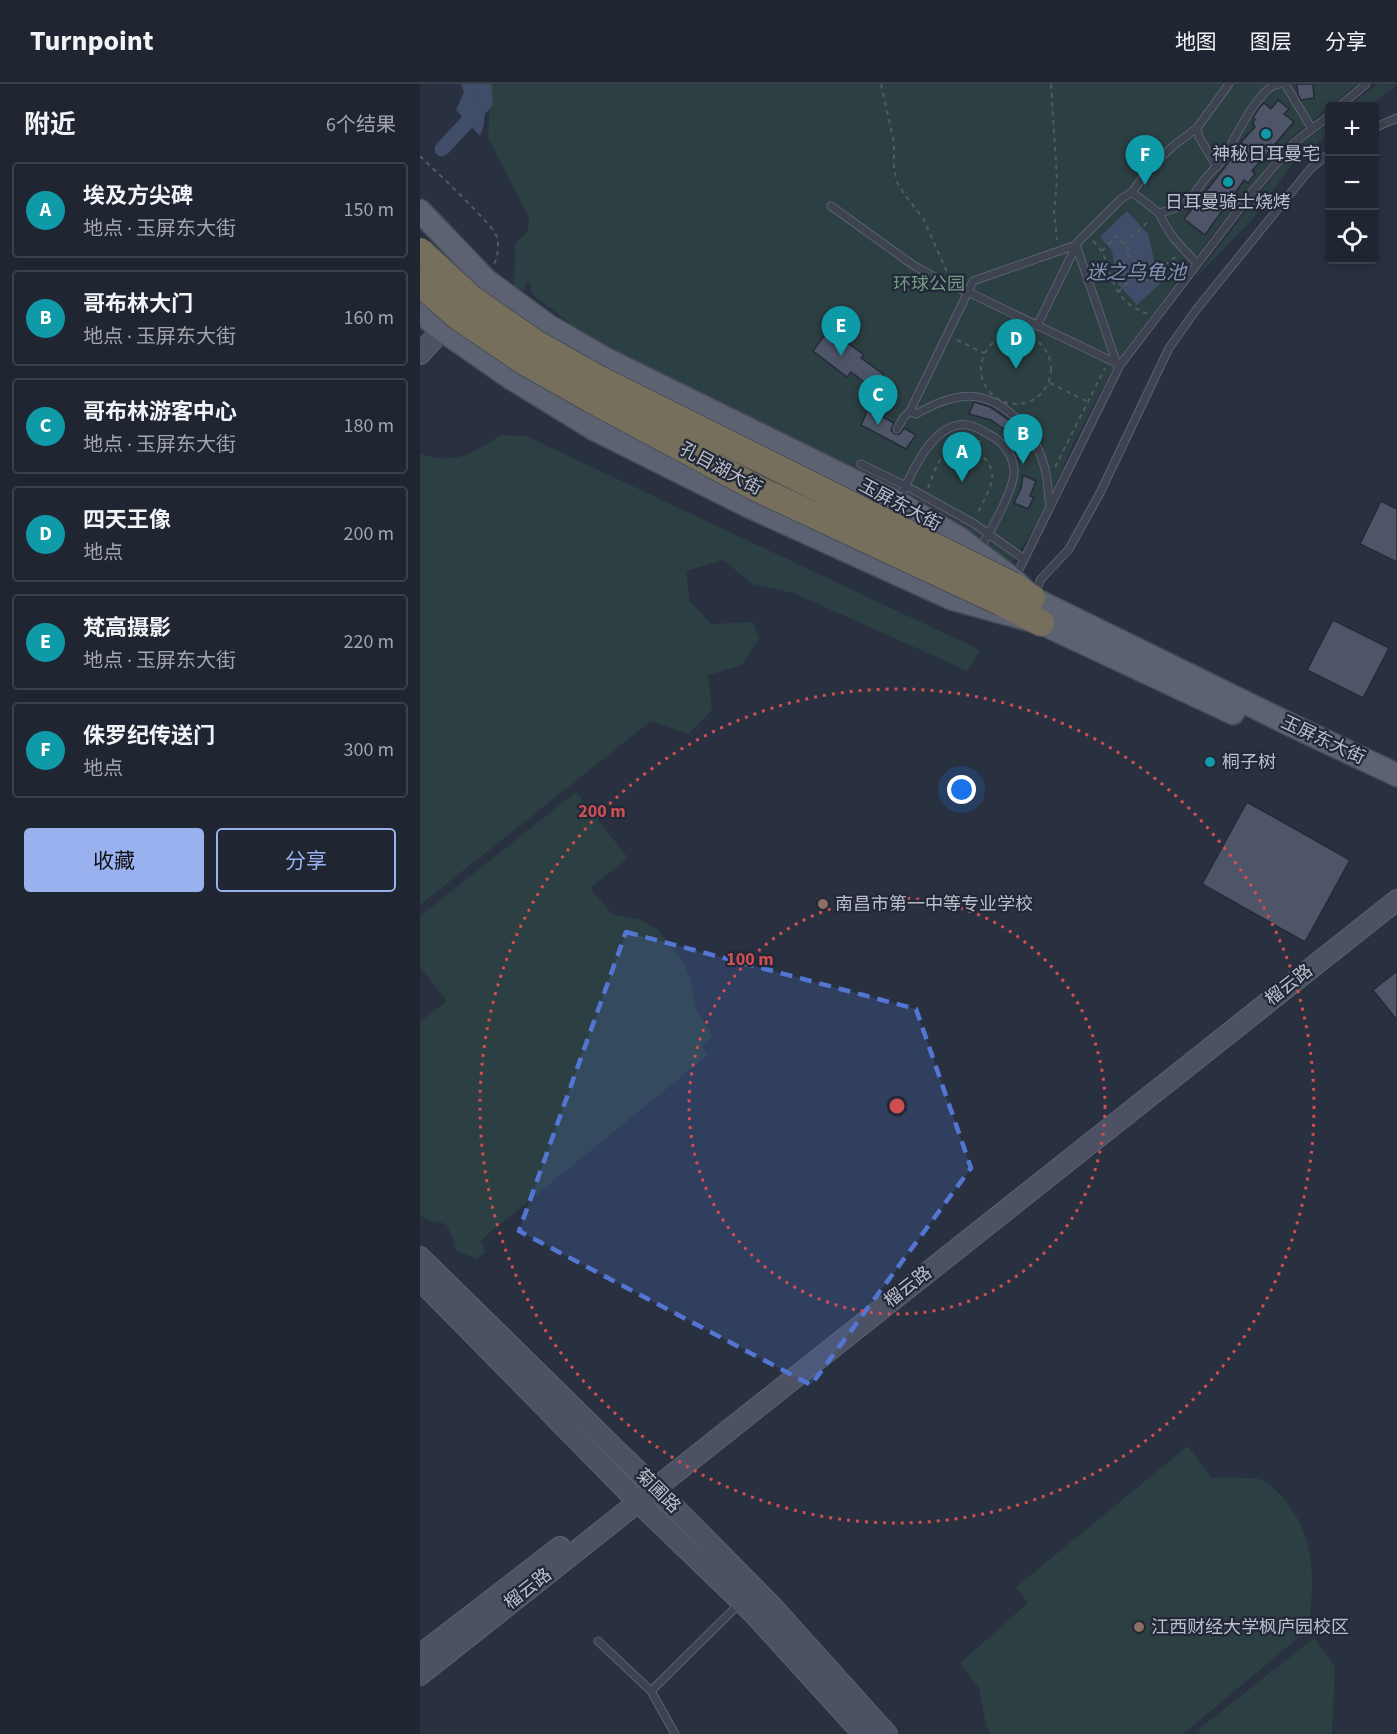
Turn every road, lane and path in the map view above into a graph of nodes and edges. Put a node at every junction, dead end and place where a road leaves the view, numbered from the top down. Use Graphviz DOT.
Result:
graph roads {
  1 [pos="881,84"];
  2 [pos="1051,84"];
  3 [pos="1229,84"];
  4 [pos="1273,84"];
  5 [pos="1279,84"];
  6 [pos="1285,84"];
  7 [pos="1366,84"];
  8 [pos="1345,102"];
  9 [pos="1325,118"];
  10 [pos="1397,118"];
  11 [pos="1379,126"];
  12 [pos="1197,128"];
  13 [pos="1312,129"];
  14 [pos="420,156"];
  15 [pos="1325,156"];
  16 [pos="1217,167"];
  17 [pos="1132,192"];
  18 [pos="831,206"];
  19 [pos="420,211"];
  20 [pos="1159,213"];
  21 [pos="1141,227"];
  22 [pos="1086,234"];
  23 [pos="1124,244"];
  24 [pos="1076,245"];
  25 [pos="1184,250"];
  26 [pos="420,251"];
  27 [pos="1059,251"];
  28 [pos="1102,251"];
  29 [pos="1197,263"];
  30 [pos="1138,273"];
  31 [pos="486,280"];
  32 [pos="420,283"];
  33 [pos="953,286"];
  34 [pos="968,292"];
  35 [pos="1118,292"];
  36 [pos="420,313"];
  37 [pos="1156,318"];
  38 [pos="1037,326"];
  39 [pos="442,330"];
  40 [pos="947,335"];
  41 [pos="984,353"];
  42 [pos="420,354"];
  43 [pos="1109,360"];
  44 [pos="1118,364"];
  45 [pos="1049,382"];
  46 [pos="1088,402"];
  47 [pos="910,411"];
  48 [pos="897,429"];
  49 [pos="861,464"];
  50 [pos="1046,483"];
  51 [pos="929,484"];
  52 [pos="902,494"];
  53 [pos="1050,508"];
  54 [pos="980,509"];
  55 [pos="983,543"];
  56 [pos="1024,559"];
  57 [pos="1015,591"];
  58 [pos="1041,623"];
  59 [pos="1397,775"];
  60 [pos="1397,789"];
  61 [pos="1397,890"];
  62 [pos="1397,900"];
  63 [pos="420,1257"];
  64 [pos="420,1280"];
  65 [pos="651,1484"];
  66 [pos="634,1497"];
  67 [pos="741,1602"];
  68 [pos="598,1641"];
  69 [pos="420,1655"];
  70 [pos="420,1675"];
  71 [pos="651,1691"];
  72 [pos="830,1697"];
  73 [pos="675,1734"];
  74 [pos="857,1734"];
  75 [pos="863,1734"];
  76 [pos="886,1734"];
  1 -- 33 [label="path"];
  2 -- 27 [label="path"];
  3 -- 12 [label="lane"];
  4 -- 5 [label="lane"];
  4 -- 16 [label="lane"];
  6 -- 13 [label="lane"];
  7 -- 8 [label="lane"];
  9 -- 13 [label="lane"];
  10 -- 11 [label="lane"];
  12 -- 16 [label="lane"];
  12 -- 17 [label="lane"];
  13 -- 29 [label="lane"];
  14 -- 31 [label="path"];
  15 -- 57 [label="lane"];
  16 -- 20 [label="lane"];
  17 -- 20 [label="lane"];
  17 -- 22 [label="lane"];
  18 -- 33 [label="lane"];
  19 -- 31 [label="main road, 玉屏东大街"];
  20 -- 25 [label="lane"];
  21 -- 23 [label="path"];
  22 -- 24 [label="lane"];
  22 -- 28 [label="path"];
  23 -- 28 [label="path"];
  23 -- 30 [label="path"];
  24 -- 27 [label="lane"];
  24 -- 38 [label="lane"];
  24 -- 44 [label="lane"];
  25 -- 29 [label="lane"];
  25 -- 30 [label="path"];
  26 -- 57 [label="highway, 孔目湖大街, bridge"];
  27 -- 34 [label="lane"];
  28 -- 35 [label="path"];
  29 -- 37 [label="lane"];
  30 -- 35 [label="path"];
  31 -- 36 [label="street"];
  31 -- 39 [label="street"];
  31 -- 52 [label="main road, 玉屏东大街"];
  32 -- 57 [label="highway, 孔目湖大街, bridge"];
  33 -- 34 [label="lane"];
  34 -- 38 [label="lane"];
  34 -- 40 [label="lane"];
  35 -- 37 [label="path"];
  36 -- 39 [label="main road, 玉屏东大街"];
  37 -- 44 [label="lane"];
  38 -- 43 [label="lane"];
  39 -- 42 [label="street"];
  39 -- 58 [label="main road, 玉屏东大街"];
  40 -- 41 [label="path"];
  40 -- 47 [label="lane"];
  41 -- 45 [label="path"];
  41 -- 45 [label="path"];
  43 -- 44 [label="lane"];
  43 -- 46 [label="path"];
  44 -- 53 [label="lane"];
  45 -- 46 [label="path"];
  46 -- 50 [label="path"];
  47 -- 48 [label="lane"];
  47 -- 50 [label="lane"];
  49 -- 52 [label="lane"];
  50 -- 53 [label="lane"];
  51 -- 54 [label="path"];
  52 -- 55 [label="main road, 玉屏东大街"];
  52 -- 55 [label="lane"];
  53 -- 56 [label="lane"];
  55 -- 56 [label="lane"];
  55 -- 57 [label="main road, 玉屏东大街"];
  56 -- 57 [label="lane"];
  57 -- 58 [label="highway, 孔目湖大街"];
  57 -- 59 [label="main road, 玉屏东大街"];
  58 -- 60 [label="main road, 玉屏东大街"];
  61 -- 65 [label="street, 榴云路"];
  62 -- 65 [label="street, 榴云路"];
  63 -- 65 [label="street, 菊圃路"];
  64 -- 66 [label="street, 菊圃路"];
  65 -- 66 [label="street, 榴云路"];
  65 -- 76 [label="street, 菊圃路"];
  66 -- 67 [label="street, 菊圃路"];
  66 -- 69 [label="street, 榴云路"];
  66 -- 70 [label="street, 榴云路"];
  67 -- 71 [label="lane"];
  67 -- 72 [label="street, 菊圃路"];
  68 -- 71 [label="lane"];
  71 -- 73 [label="lane"];
  72 -- 74 [label="lane"];
  72 -- 75 [label="street, 菊圃路"];
}
